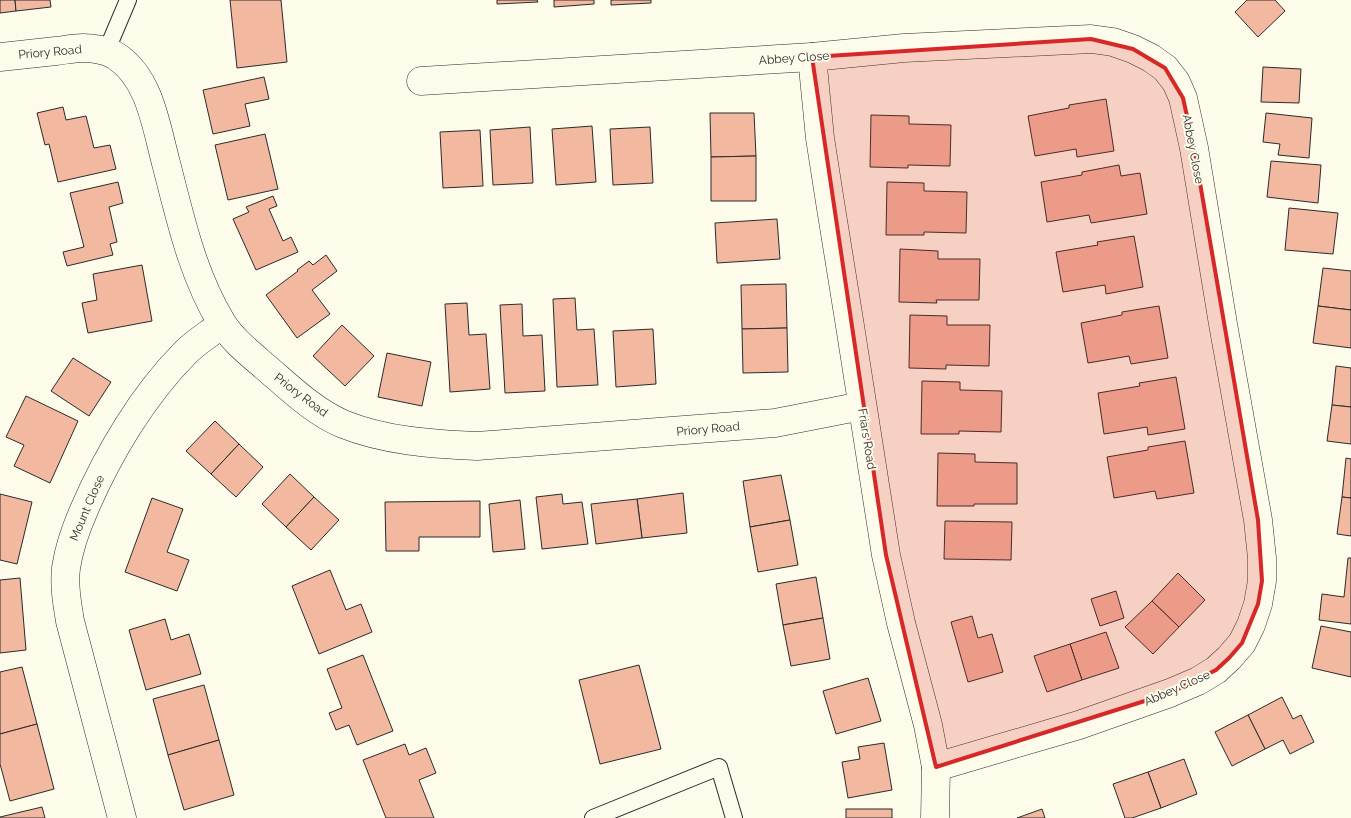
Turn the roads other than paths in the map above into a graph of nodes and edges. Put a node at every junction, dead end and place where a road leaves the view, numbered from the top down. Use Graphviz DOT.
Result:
graph roads {
  1 [pos="128,0"];
  2 [pos="106,52"];
  3 [pos="0,57"];
  4 [pos="812,57"];
  5 [pos="421,80"];
  6 [pos="222,324"];
  7 [pos="862,406"];
  8 [pos="936,767"];
  9 [pos="122,818"];
  10 [pos="593,818"];
  11 [pos="734,818"];
  12 [pos="935,818"];
  1 -- 2 [label="lane"];
  2 -- 3 [label="street, Priory Road"];
  2 -- 6 [label="street, Priory Road"];
  4 -- 5 [label="street, Abbey Close"];
  4 -- 7 [label="street, Friars Road"];
  4 -- 8 [label="street, Abbey Close"];
  6 -- 7 [label="street, Priory Road"];
  6 -- 9 [label="street, Mount Close"];
  7 -- 8 [label="street, Friars Road"];
  8 -- 12 [label="street, Friars Road"];
  10 -- 11 [label="lane"];
}
